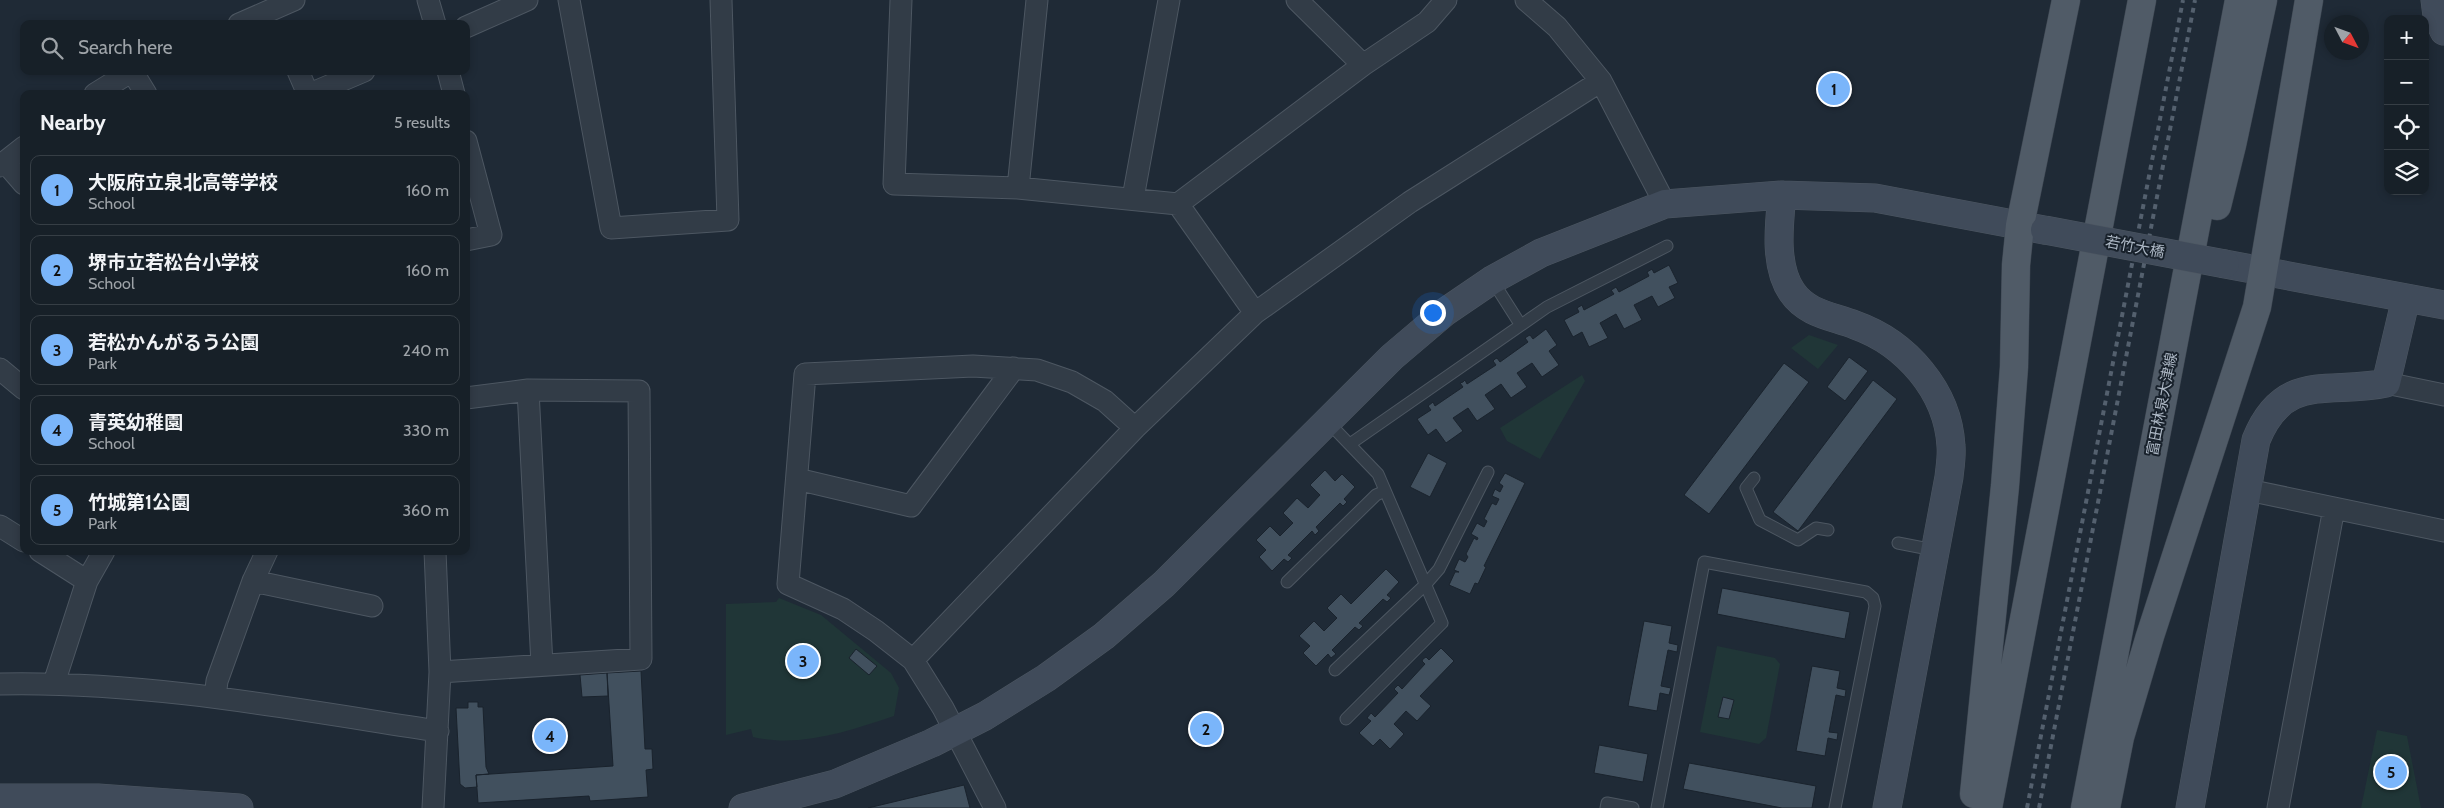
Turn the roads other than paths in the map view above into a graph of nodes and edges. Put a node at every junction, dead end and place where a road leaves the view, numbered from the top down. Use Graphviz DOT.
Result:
graph roads {
  1 [pos="294,0"];
  2 [pos="428,0"];
  3 [pos="527,0"];
  4 [pos="569,0"];
  5 [pos="721,0"];
  6 [pos="901,0"];
  7 [pos="1037,0"];
  8 [pos="1169,0"];
  9 [pos="1297,0"];
  10 [pos="1446,0"];
  11 [pos="1526,0"];
  12 [pos="2066,0"];
  13 [pos="2128,0"];
  14 [pos="2142,0"];
  15 [pos="2239,0"];
  16 [pos="2263,0"];
  17 [pos="2309,0"];
  18 [pos="2435,0"];
  19 [pos="275,17"];
  20 [pos="260,20"];
  21 [pos="434,20"];
  22 [pos="470,25"];
  23 [pos="2444,31"];
  24 [pos="1363,65"];
  25 [pos="126,75"];
  26 [pos="135,75"];
  27 [pos="300,75"];
  28 [pos="354,75"];
  29 [pos="449,75"];
  30 [pos="1601,81"];
  31 [pos="102,90"];
  32 [pos="144,90"];
  33 [pos="307,90"];
  34 [pos="319,90"];
  35 [pos="453,90"];
  36 [pos="2120,116"];
  37 [pos="20,150"];
  38 [pos="470,156"];
  39 [pos="2,164"];
  40 [pos="20,180"];
  41 [pos="1018,188"];
  42 [pos="1782,195"];
  43 [pos="1133,198"];
  44 [pos="1178,204"];
  45 [pos="1666,204"];
  46 [pos="2033,228"];
  47 [pos="470,239"];
  48 [pos="1667,246"];
  49 [pos="2263,271"];
  50 [pos="1492,280"];
  51 [pos="2406,298"];
  52 [pos="2444,305"];
  53 [pos="1255,313"];
  54 [pos="1520,324"];
  55 [pos="1014,368"];
  56 [pos="0,369"];
  57 [pos="2386,383"];
  58 [pos="20,386"];
  59 [pos="528,390"];
  60 [pos="2444,395"];
  61 [pos="470,397"];
  62 [pos="1327,421"];
  63 [pos="1135,428"];
  64 [pos="1350,444"];
  65 [pos="1488,472"];
  66 [pos="1754,478"];
  67 [pos="797,479"];
  68 [pos="2248,490"];
  69 [pos="1385,491"];
  70 [pos="2146,491"];
  71 [pos="2334,508"];
  72 [pos="0,526"];
  73 [pos="1828,530"];
  74 [pos="2444,531"];
  75 [pos="20,538"];
  76 [pos="1898,543"];
  77 [pos="1934,550"];
  78 [pos="46,555"];
  79 [pos="102,555"];
  80 [pos="265,555"];
  81 [pos="435,555"];
  82 [pos="88,581"];
  83 [pos="253,581"];
  84 [pos="1287,582"];
  85 [pos="1426,584"];
  86 [pos="372,606"];
  87 [pos="913,660"];
  88 [pos="542,666"];
  89 [pos="1335,670"];
  90 [pos="440,672"];
  91 [pos="54,683"];
  92 [pos="0,684"];
  93 [pos="215,697"];
  94 [pos="1346,719"];
  95 [pos="955,730"];
  96 [pos="438,731"];
  97 [pos="0,798"];
  98 [pos="191,806"];
  99 [pos="239,808"];
  100 [pos="433,808"];
  101 [pos="743,808"];
  102 [pos="995,808"];
  103 [pos="1606,808"];
  104 [pos="1633,808"];
  105 [pos="1657,808"];
  106 [pos="1834,808"];
  107 [pos="1887,808"];
  108 [pos="1973,808"];
  109 [pos="1988,808"];
  110 [pos="2085,808"];
  111 [pos="2106,808"];
  112 [pos="2190,808"];
  113 [pos="2278,808"];
  1 -- 19 [label="street"];
  2 -- 21 [label="street"];
  3 -- 22 [label="street"];
  4 -- 5 [label="street"];
  6 -- 41 [label="street"];
  7 -- 41 [label="street"];
  8 -- 43 [label="street"];
  9 -- 24 [label="street"];
  10 -- 24 [label="street"];
  11 -- 30 [label="street"];
  12 -- 46 [label="main road"];
  13 -- 36 [label="main road"];
  14 -- 36 [label="main road"];
  15 -- 70 [label="main road, 富田林泉大津線"];
  16 -- 70 [label="main road"];
  17 -- 49 [label="main road"];
  18 -- 23 [label="street"];
  19 -- 20 [label="street"];
  24 -- 44 [label="street"];
  25 -- 31 [label="street"];
  26 -- 32 [label="street"];
  27 -- 33 [label="street"];
  28 -- 34 [label="street"];
  29 -- 35 [label="street"];
  30 -- 45 [label="street"];
  30 -- 53 [label="street"];
  36 -- 109 [label="main road"];
  37 -- 39 [label="street"];
  38 -- 47 [label="street"];
  39 -- 40 [label="street"];
  41 -- 43 [label="street"];
  42 -- 45 [label="street, 若竹大橋"];
  42 -- 46 [label="street, 若竹大橋"];
  42 -- 77 [label="street"];
  43 -- 44 [label="street"];
  44 -- 53 [label="street"];
  45 -- 50 [label="street, 若竹大橋"];
  46 -- 49 [label="street, 若竹大橋, bridge"];
  46 -- 108 [label="main road"];
  48 -- 54 [label="lane"];
  49 -- 51 [label="street, 若竹大橋"];
  49 -- 111 [label="main road"];
  50 -- 54 [label="lane"];
  50 -- 62 [label="street, 若竹大橋"];
  51 -- 52 [label="street, 若竹大橋"];
  51 -- 57 [label="street"];
  53 -- 63 [label="street"];
  54 -- 64 [label="lane"];
  55 -- 63 [label="street"];
  55 -- 67 [label="street"];
  55 -- 67 [label="street"];
  56 -- 58 [label="street"];
  57 -- 60 [label="street"];
  57 -- 68 [label="street"];
  59 -- 61 [label="street"];
  59 -- 88 [label="street"];
  59 -- 88 [label="street"];
  62 -- 64 [label="lane"];
  62 -- 95 [label="street, 若竹大橋"];
  63 -- 87 [label="street"];
  64 -- 69 [label="lane"];
  65 -- 85 [label="lane"];
  66 -- 73 [label="lane"];
  67 -- 87 [label="street"];
  68 -- 71 [label="street"];
  68 -- 112 [label="street"];
  69 -- 84 [label="lane"];
  69 -- 85 [label="lane"];
  70 -- 110 [label="main road, 富田林泉大津線"];
  71 -- 74 [label="street"];
  71 -- 113 [label="street"];
  72 -- 75 [label="street"];
  76 -- 77 [label="lane"];
  77 -- 107 [label="street"];
  78 -- 82 [label="street"];
  79 -- 82 [label="street"];
  80 -- 83 [label="street"];
  81 -- 90 [label="street"];
  82 -- 91 [label="street"];
  83 -- 86 [label="street"];
  83 -- 93 [label="street"];
  85 -- 89 [label="lane"];
  85 -- 94 [label="lane"];
  87 -- 95 [label="street"];
  88 -- 90 [label="street"];
  90 -- 96 [label="street"];
  91 -- 92 [label="street"];
  91 -- 93 [label="street"];
  93 -- 96 [label="street"];
  95 -- 101 [label="street, 若竹大橋"];
  95 -- 102 [label="street"];
  96 -- 100 [label="street"];
  97 -- 98 [label="street"];
  98 -- 99 [label="street"];
  103 -- 104 [label="lane"];
  105 -- 106 [label="lane"];
}
